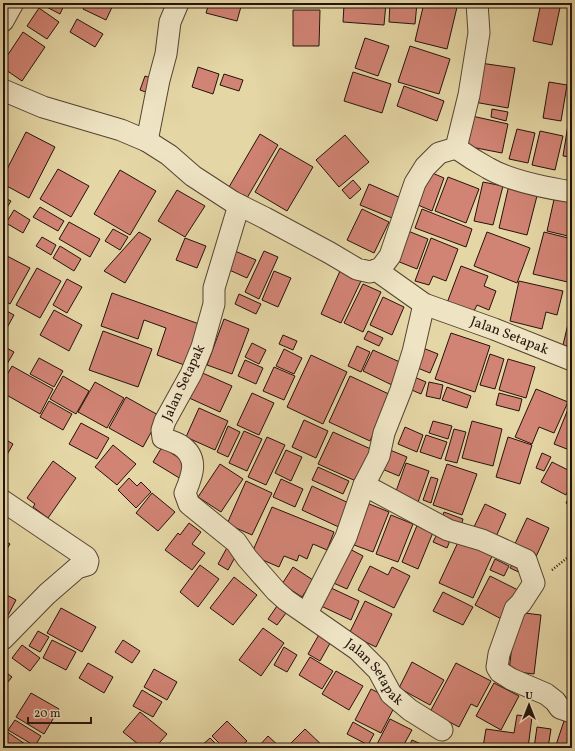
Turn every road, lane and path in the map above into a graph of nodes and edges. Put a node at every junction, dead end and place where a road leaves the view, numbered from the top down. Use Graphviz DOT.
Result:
graph roads {
  1 [pos="13,3"];
  2 [pos="178,3"];
  3 [pos="477,3"];
  4 [pos="3,21"];
  5 [pos="3,90"];
  6 [pos="147,141"];
  7 [pos="456,148"];
  8 [pos="572,192"];
  9 [pos="239,205"];
  10 [pos="376,270"];
  11 [pos="424,304"];
  12 [pos="572,360"];
  13 [pos="364,485"];
  14 [pos="3,501"];
  15 [pos="307,613"];
  16 [pos="3,639"];
  17 [pos="566,710"];
  18 [pos="442,730"];
  1 -- 4 [label="street"];
  2 -- 6 [label="street"];
  3 -- 7 [label="street"];
  5 -- 6 [label="street"];
  6 -- 9 [label="street"];
  7 -- 8 [label="street"];
  7 -- 10 [label="street"];
  9 -- 10 [label="street"];
  9 -- 15 [label="street, Jalan Setapak"];
  10 -- 11 [label="street, Jalan Setapak"];
  11 -- 12 [label="street, Jalan Setapak"];
  11 -- 13 [label="street"];
  13 -- 15 [label="street"];
  13 -- 17 [label="street"];
  14 -- 16 [label="street"];
  15 -- 18 [label="street, Jalan Setapak"];
}
